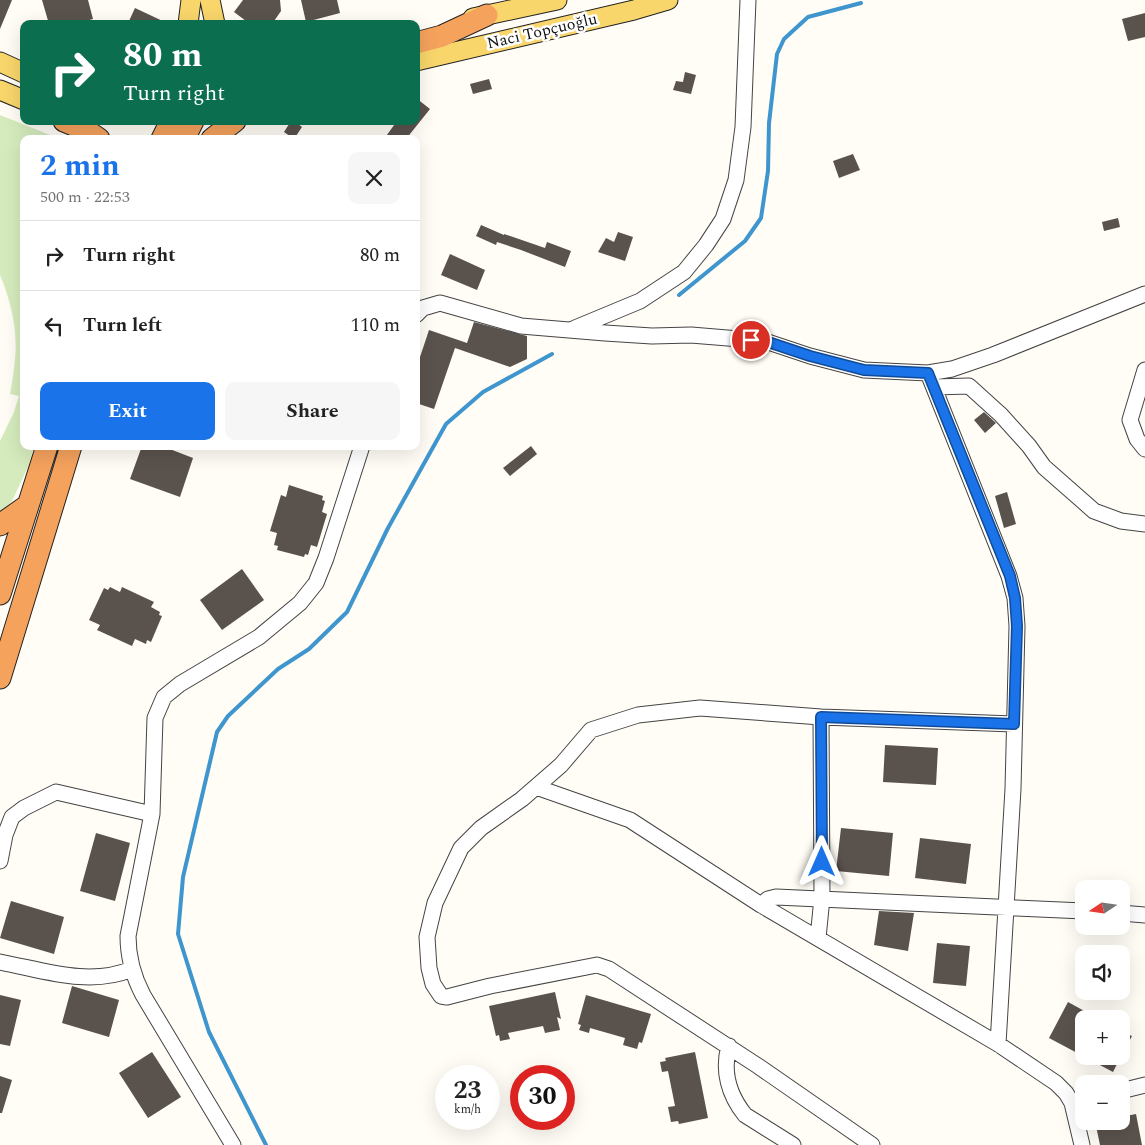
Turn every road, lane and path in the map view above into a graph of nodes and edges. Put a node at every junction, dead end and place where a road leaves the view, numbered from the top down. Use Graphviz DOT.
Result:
graph roads {
  1 [pos="191,0"];
  2 [pos="210,0"];
  3 [pos="557,0"];
  4 [pos="668,0"];
  5 [pos="748,0"];
  6 [pos="487,15"];
  7 [pos="190,20"];
  8 [pos="210,20"];
  9 [pos="214,20"];
  10 [pos="420,31"];
  11 [pos="420,42"];
  12 [pos="420,60"];
  13 [pos="0,62"];
  14 [pos="20,71"];
  15 [pos="0,90"];
  16 [pos="20,98"];
  17 [pos="74,125"];
  18 [pos="230,125"];
  19 [pos="93,135"];
  20 [pos="217,135"];
  21 [pos="1145,294"];
  22 [pos="420,311"];
  23 [pos="571,330"];
  24 [pos="1145,370"];
  25 [pos="928,373"];
  26 [pos="934,387"];
  27 [pos="1145,449"];
  28 [pos="46,450"];
  29 [pos="70,450"];
  30 [pos="361,450"];
  31 [pos="28,505"];
  32 [pos="1145,524"];
  33 [pos="0,525"];
  34 [pos="0,594"];
  35 [pos="0,678"];
  36 [pos="821,717"];
  37 [pos="1014,724"];
  38 [pos="536,787"];
  39 [pos="152,814"];
  40 [pos="0,861"];
  41 [pos="822,898"];
  42 [pos="761,905"];
  43 [pos="1006,906"];
  44 [pos="1075,910"];
  45 [pos="1130,914"];
  46 [pos="1145,915"];
  47 [pos="818,938"];
  48 [pos="0,962"];
  49 [pos="132,969"];
  50 [pos="998,1044"];
  51 [pos="728,1046"];
  52 [pos="1145,1085"];
  53 [pos="1130,1089"];
  54 [pos="1075,1099"];
  55 [pos="1081,1130"];
  56 [pos="227,1143"];
  57 [pos="793,1145"];
  58 [pos="872,1145"];
  59 [pos="1082,1145"];
  1 -- 7 [label="main road"];
  2 -- 8 [label="main road"];
  2 -- 9 [label="main road"];
  3 -- 6 [label="main road, Naci Topçuoğlu"];
  4 -- 12 [label="main road, Naci Topçuoğlu"];
  5 -- 23 [label="street"];
  6 -- 10 [label="main road, Naci Topçuoğlu"];
  6 -- 11 [label="highway"];
  13 -- 14 [label="main road"];
  15 -- 16 [label="main road"];
  17 -- 19 [label="highway"];
  18 -- 20 [label="highway"];
  21 -- 25 [label="street"];
  22 -- 23 [label="street"];
  23 -- 25 [label="street"];
  24 -- 27 [label="street"];
  25 -- 26 [label="street"];
  26 -- 32 [label="street"];
  26 -- 37 [label="street"];
  28 -- 31 [label="highway"];
  29 -- 35 [label="highway"];
  30 -- 39 [label="street"];
  31 -- 33 [label="highway"];
  31 -- 34 [label="highway"];
  36 -- 37 [label="street"];
  36 -- 38 [label="street"];
  36 -- 41 [label="street"];
  37 -- 43 [label="street"];
  38 -- 42 [label="street"];
  38 -- 51 [label="street"];
  39 -- 40 [label="street"];
  39 -- 49 [label="street"];
  41 -- 42 [label="street"];
  41 -- 43 [label="street"];
  41 -- 47 [label="street"];
  42 -- 47 [label="street"];
  43 -- 44 [label="street"];
  43 -- 50 [label="street"];
  45 -- 46 [label="street"];
  47 -- 50 [label="street"];
  48 -- 49 [label="street"];
  49 -- 56 [label="street"];
  50 -- 54 [label="street"];
  51 -- 57 [label="street"];
  51 -- 58 [label="street"];
  52 -- 53 [label="street"];
  55 -- 59 [label="street"];
}
